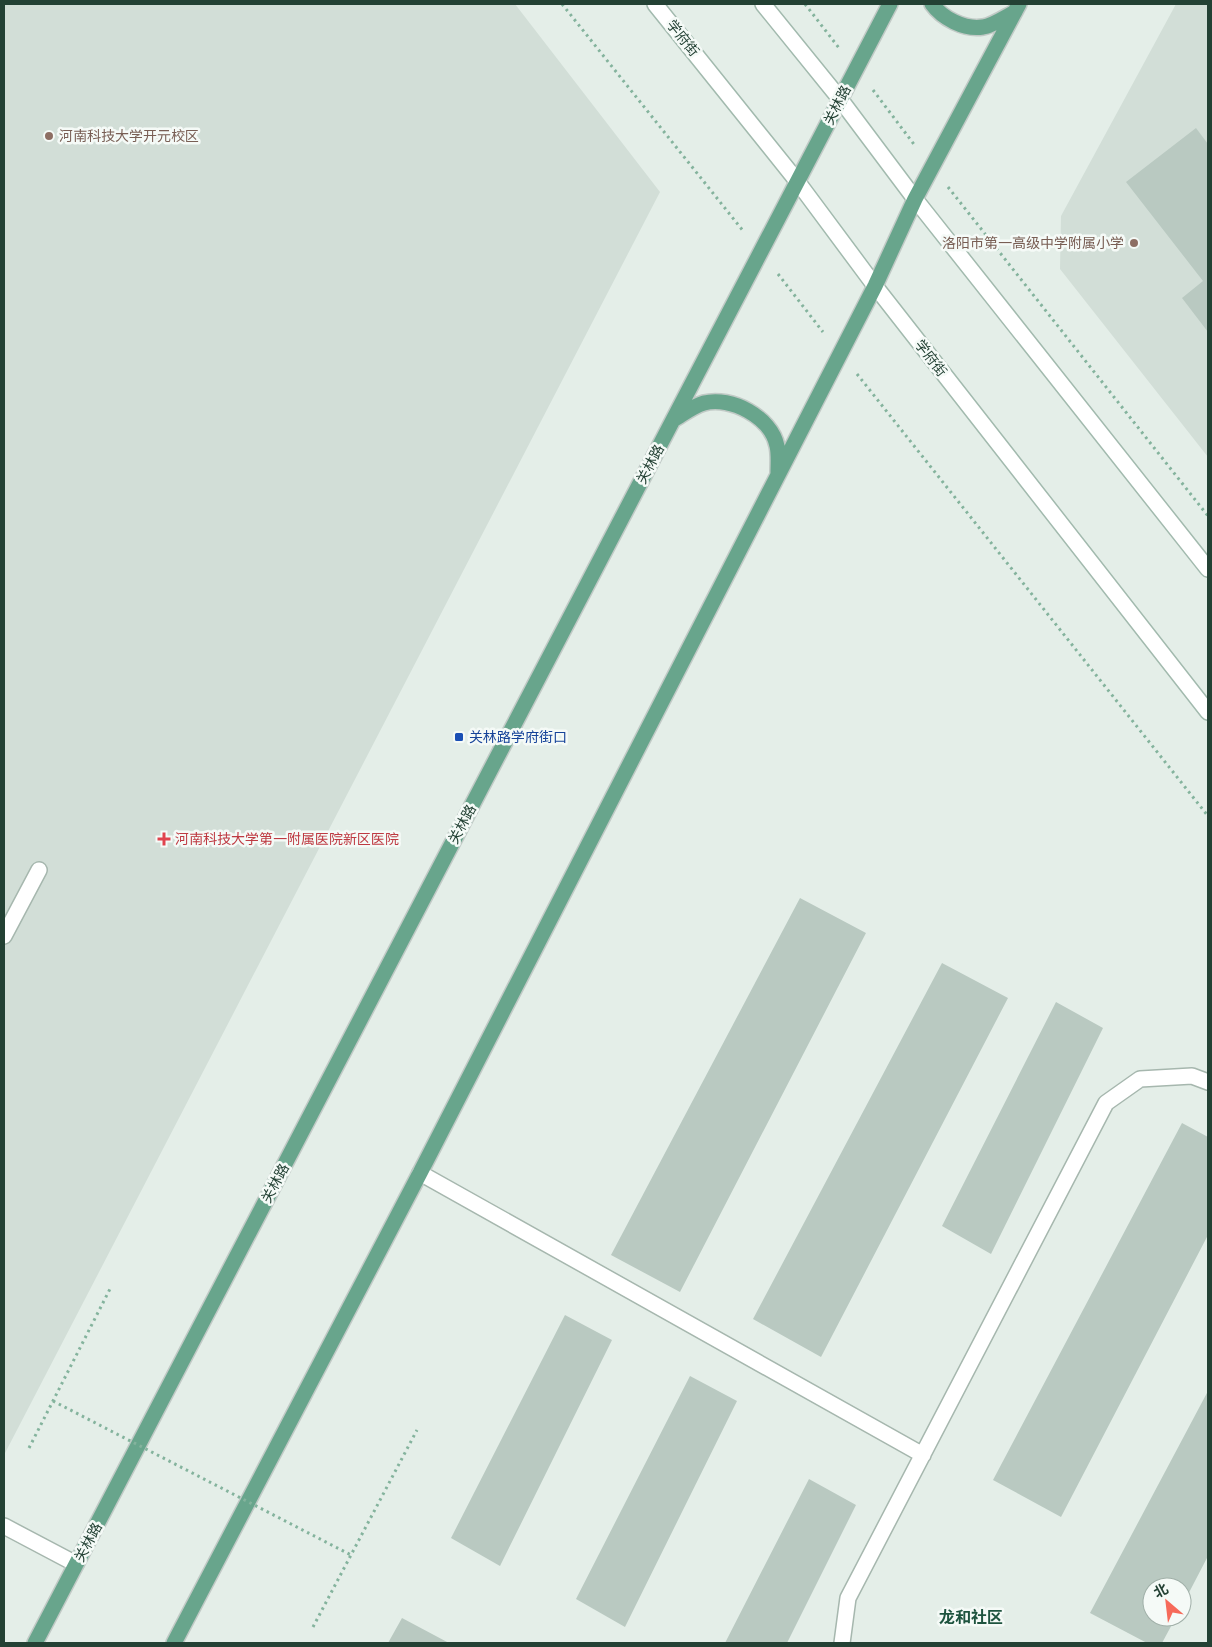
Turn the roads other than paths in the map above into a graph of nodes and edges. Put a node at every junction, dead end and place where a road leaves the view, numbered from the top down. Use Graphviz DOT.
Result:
graph roads {
  1 [pos="655,4"];
  2 [pos="763,4"];
  3 [pos="890,4"];
  4 [pos="932,4"];
  5 [pos="1017,8"];
  6 [pos="840,99"];
  7 [pos="797,181"];
  8 [pos="915,199"];
  9 [pos="875,286"];
  10 [pos="673,420"];
  11 [pos="778,475"];
  12 [pos="1208,569"];
  13 [pos="1208,712"];
  14 [pos="39,870"];
  15 [pos="4,936"];
  16 [pos="1208,1082"];
  17 [pos="420,1173"];
  18 [pos="923,1455"];
  19 [pos="4,1526"];
  20 [pos="76,1564"];
  21 [pos="35,1643"];
  22 [pos="174,1643"];
  23 [pos="842,1643"];
  1 -- 7 [label="main road, 学府街"];
  2 -- 6 [label="main road"];
  3 -- 6 [label="main road, 关林路"];
  4 -- 5 [label="main road"];
  5 -- 8 [label="main road"];
  6 -- 7 [label="main road, 关林路"];
  6 -- 8 [label="main road"];
  7 -- 9 [label="main road, 学府街"];
  7 -- 10 [label="main road, 关林路"];
  8 -- 9 [label="main road"];
  8 -- 12 [label="main road"];
  9 -- 11 [label="main road"];
  9 -- 13 [label="main road, 学府街"];
  10 -- 11 [label="main road"];
  10 -- 20 [label="main road, 关林路"];
  11 -- 17 [label="main road"];
  14 -- 15 [label="main road"];
  16 -- 18 [label="main road"];
  17 -- 18 [label="main road"];
  17 -- 22 [label="main road"];
  18 -- 23 [label="main road"];
  19 -- 20 [label="main road"];
  20 -- 21 [label="main road, 关林路"];
}
